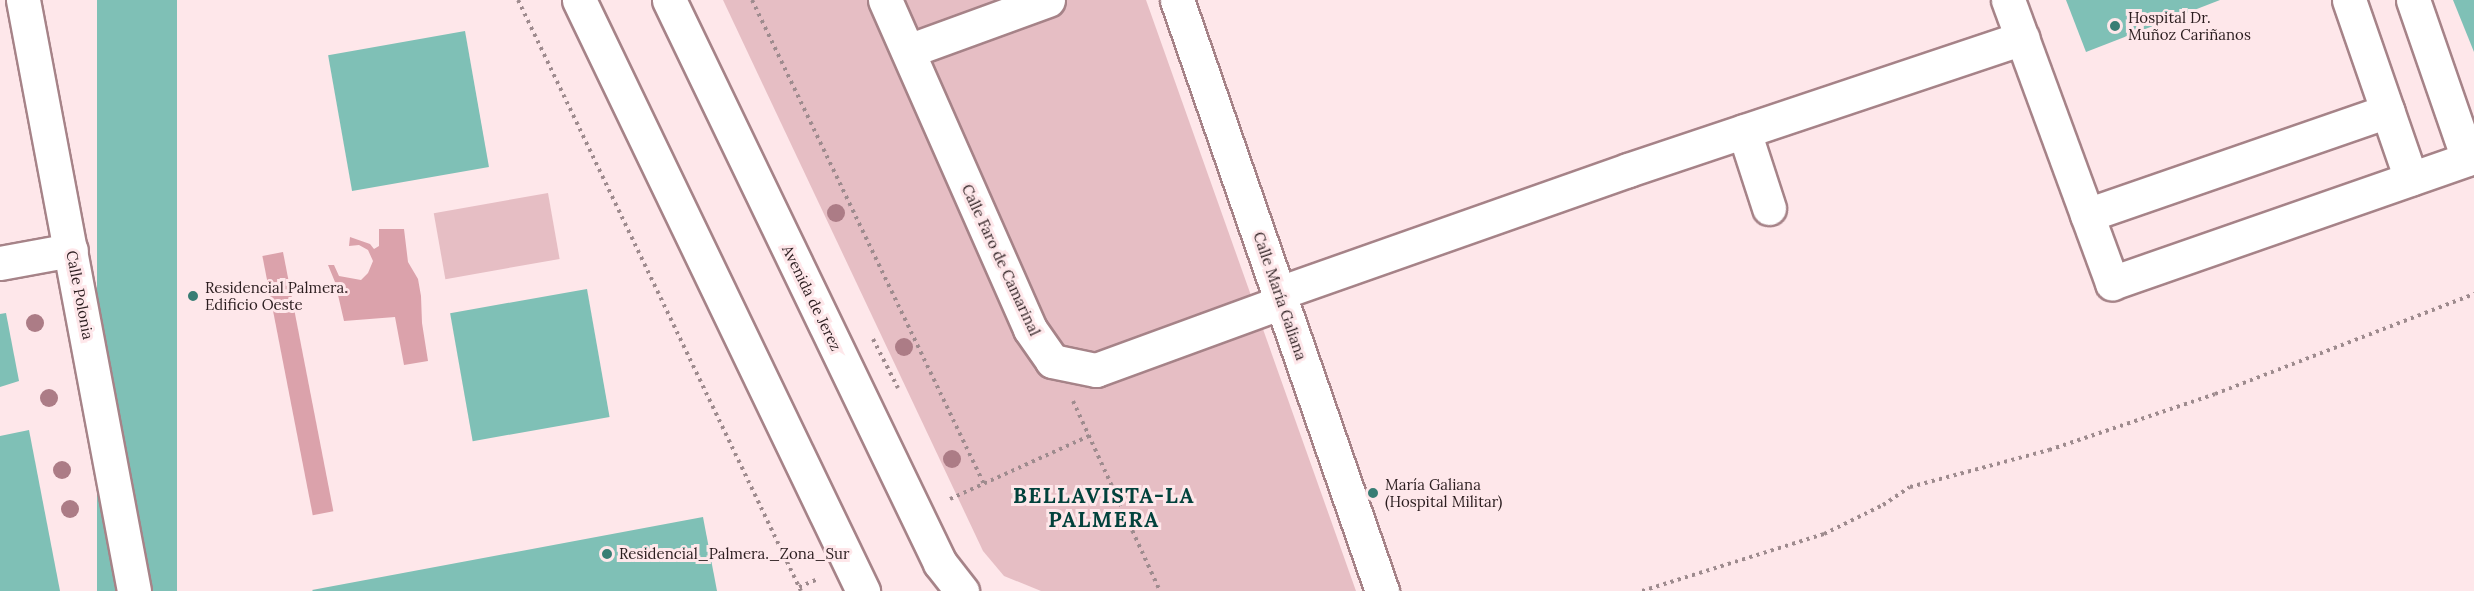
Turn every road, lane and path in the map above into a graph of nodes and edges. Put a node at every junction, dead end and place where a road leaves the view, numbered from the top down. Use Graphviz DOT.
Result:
graph roads {
  1 [pos="23,0"];
  2 [pos="518,0"];
  3 [pos="579,0"];
  4 [pos="669,0"];
  5 [pos="752,0"];
  6 [pos="885,0"];
  7 [pos="1047,0"];
  8 [pos="1177,0"];
  9 [pos="2008,0"];
  10 [pos="2349,0"];
  11 [pos="2413,0"];
  12 [pos="2022,38"];
  13 [pos="908,51"];
  14 [pos="2387,111"];
  15 [pos="1744,131"];
  16 [pos="2471,158"];
  17 [pos="2411,179"];
  18 [pos="1769,208"];
  19 [pos="2087,215"];
  20 [pos="71,250"];
  21 [pos="0,263"];
  22 [pos="2474,294"];
  23 [pos="1280,297"];
  24 [pos="1052,361"];
  25 [pos="1091,435"];
  26 [pos="984,484"];
  27 [pos="950,500"];
  28 [pos="134,591"];
  29 [pos="801,591"];
  30 [pos="863,591"];
  31 [pos="962,591"];
  32 [pos="1160,591"];
  33 [pos="1382,591"];
  34 [pos="1642,591"];
  1 -- 20 [label="street, Calle Polonia"];
  2 -- 29 [label="path"];
  3 -- 30 [label="street"];
  4 -- 31 [label="street, Avenida de Jerez"];
  5 -- 26 [label="path"];
  6 -- 13 [label="street, Calle Faro de Camarinal"];
  7 -- 13 [label="street"];
  8 -- 23 [label="street, Calle María Galiana"];
  9 -- 12 [label="street"];
  10 -- 14 [label="street"];
  11 -- 16 [label="street"];
  12 -- 15 [label="street"];
  12 -- 19 [label="street"];
  13 -- 24 [label="street, Calle Faro de Camarinal"];
  14 -- 17 [label="street"];
  14 -- 19 [label="street"];
  15 -- 18 [label="street"];
  15 -- 23 [label="street"];
  16 -- 17 [label="street"];
  17 -- 19 [label="street"];
  20 -- 21 [label="street"];
  20 -- 28 [label="street, Calle Polonia"];
  22 -- 34 [label="path"];
  23 -- 24 [label="street"];
  23 -- 33 [label="street, Calle María Galiana"];
  24 -- 25 [label="path"];
  25 -- 26 [label="path"];
  25 -- 32 [label="path"];
  26 -- 27 [label="path"];
}
